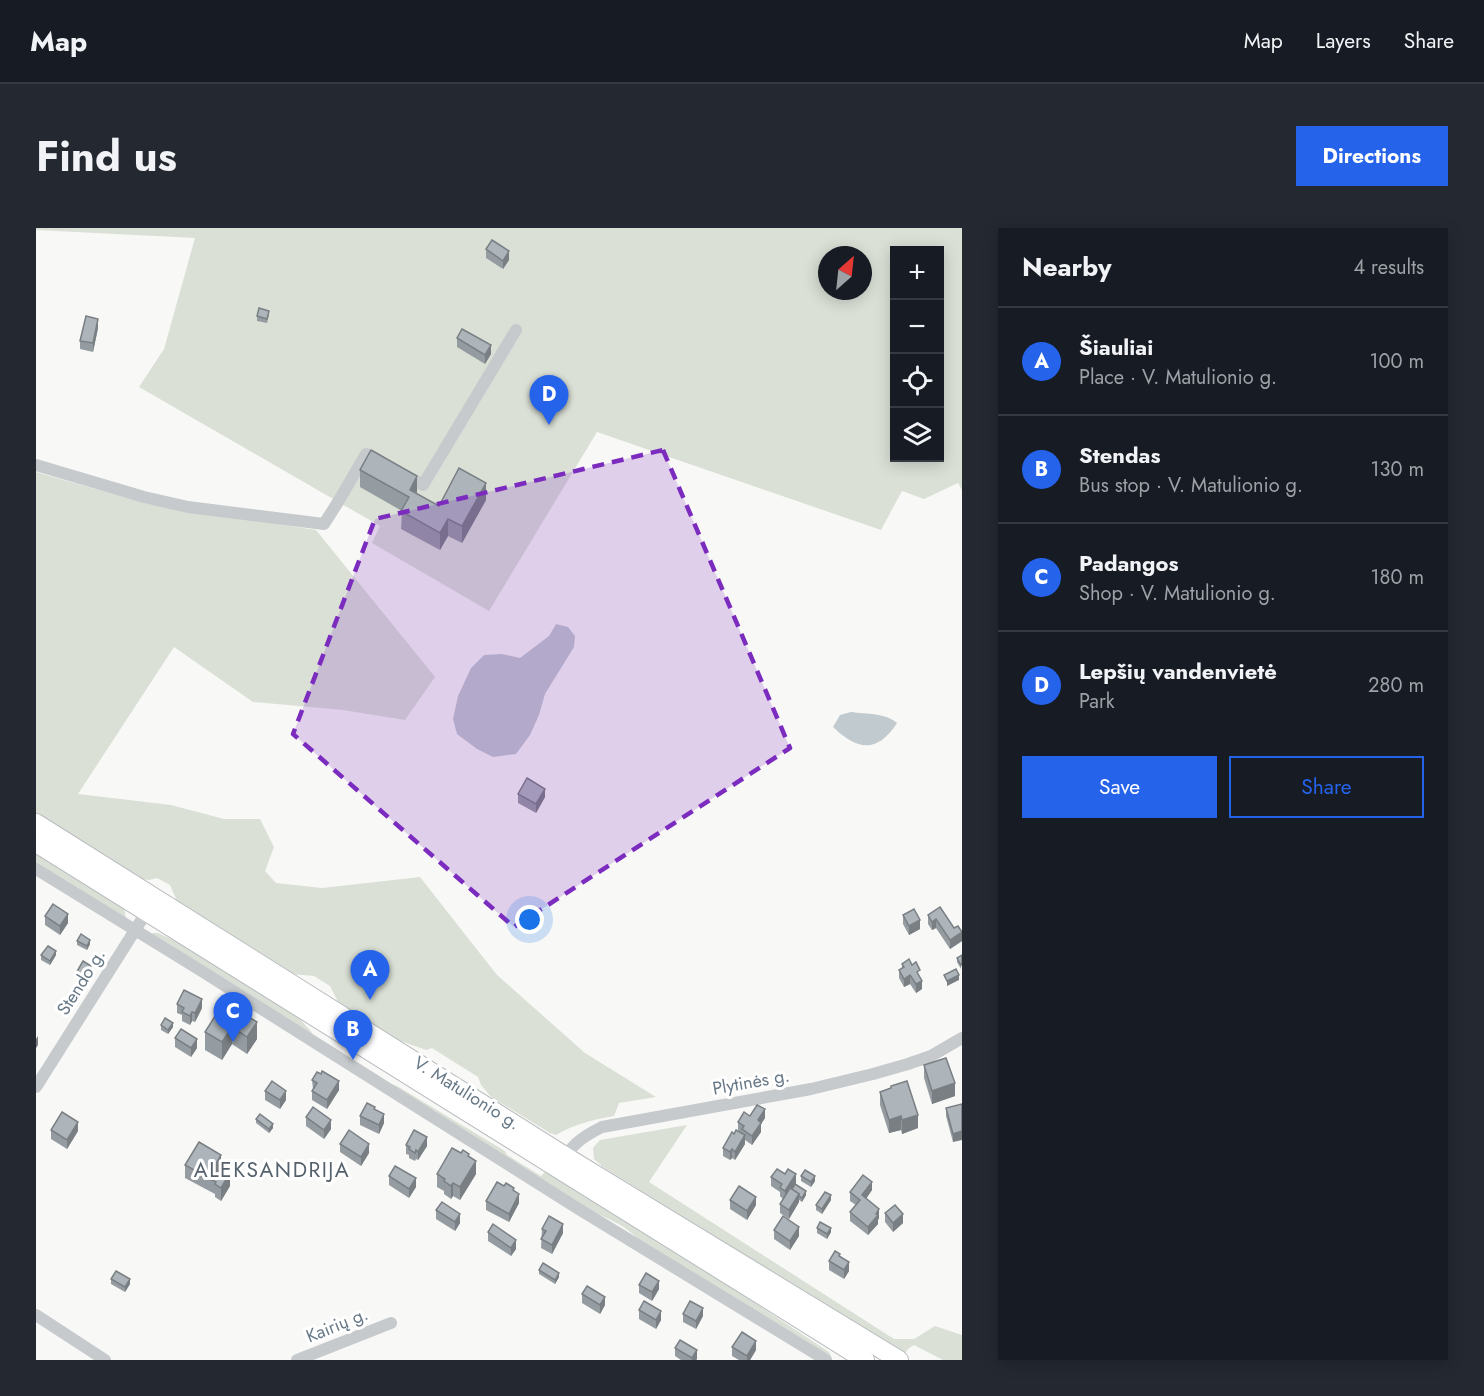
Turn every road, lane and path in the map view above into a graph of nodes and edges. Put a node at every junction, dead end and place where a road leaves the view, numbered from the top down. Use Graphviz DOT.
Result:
graph roads {
  1 [pos="516,330"];
  2 [pos="36,465"];
  3 [pos="36,823"];
  4 [pos="36,843"];
  5 [pos="36,869"];
  6 [pos="151,905"];
  7 [pos="135,931"];
  8 [pos="962,1038"];
  9 [pos="36,1087"];
  10 [pos="561,1162"];
  11 [pos="36,1315"];
  12 [pos="391,1323"];
  13 [pos="856,1358"];
  14 [pos="105,1360"];
  15 [pos="297,1360"];
  16 [pos="826,1360"];
  17 [pos="899,1360"];
  1 -- 2 [label="street"];
  3 -- 6 [label="highway, V. Matulionio g."];
  4 -- 6 [label="highway, V. Matulionio g."];
  5 -- 7 [label="street"];
  6 -- 7 [label="street, Stendo g."];
  6 -- 10 [label="highway, V. Matulionio g."];
  7 -- 9 [label="street, Stendo g."];
  7 -- 16 [label="street"];
  8 -- 10 [label="street, Plytinės g."];
  10 -- 13 [label="highway, V. Matulionio g."];
  10 -- 17 [label="highway, V. Matulionio g."];
  11 -- 14 [label="street"];
  12 -- 15 [label="street, Kairių g."];
}
